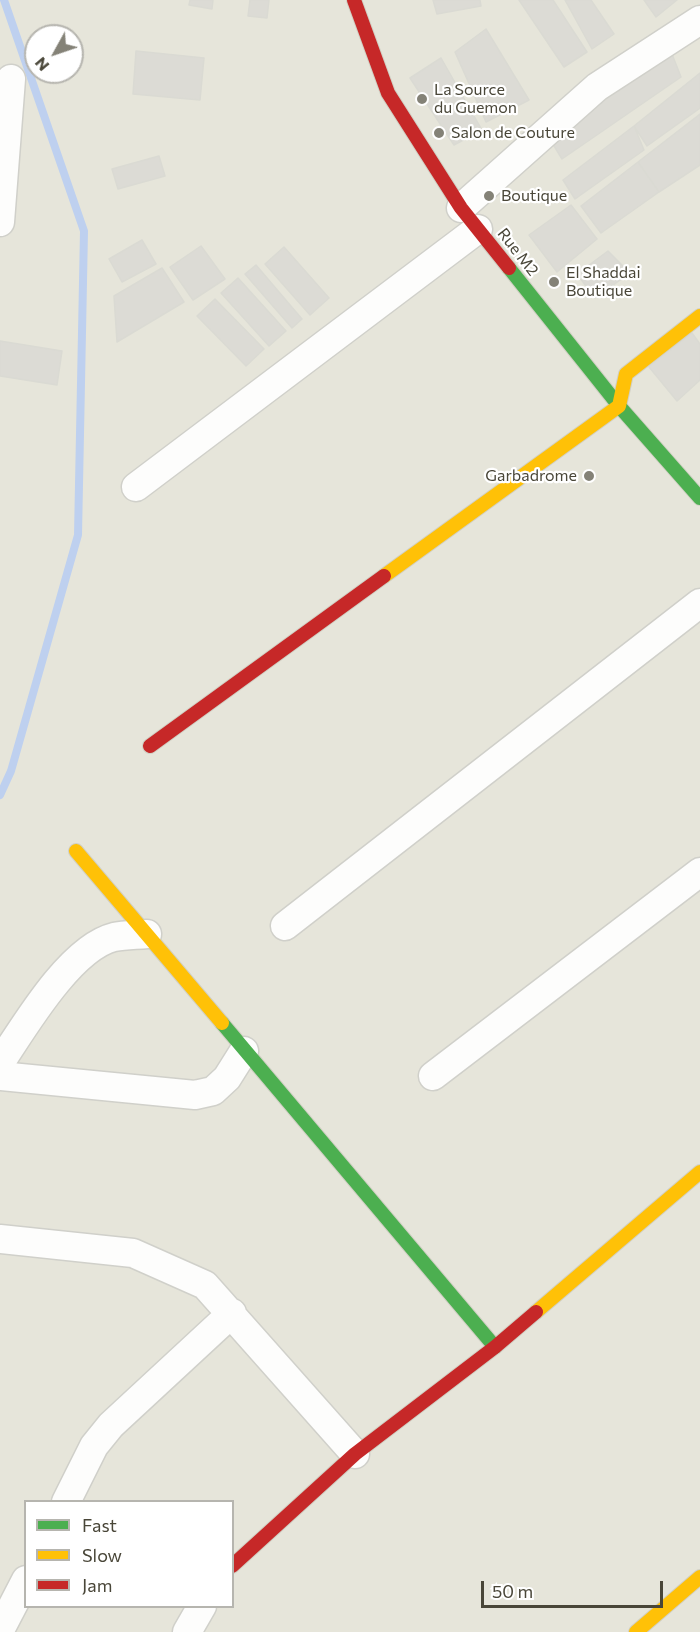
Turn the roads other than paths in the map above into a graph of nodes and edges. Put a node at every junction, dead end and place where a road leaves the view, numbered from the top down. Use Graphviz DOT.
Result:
graph roads {
  1 [pos="354,0"];
  2 [pos="700,20"];
  3 [pos="12,79"];
  4 [pos="470,218"];
  5 [pos="0,222"];
  6 [pos="700,316"];
  7 [pos="619,406"];
  8 [pos="136,487"];
  9 [pos="700,498"];
  10 [pos="700,603"];
  11 [pos="150,746"];
  12 [pos="76,851"];
  13 [pos="700,872"];
  14 [pos="285,926"];
  15 [pos="147,934"];
  16 [pos="244,1052"];
  17 [pos="0,1063"];
  18 [pos="0,1076"];
  19 [pos="433,1076"];
  20 [pos="700,1172"];
  21 [pos="0,1239"];
  22 [pos="232,1313"];
  23 [pos="495,1347"];
  24 [pos="355,1454"];
  25 [pos="67,1500"];
  26 [pos="234,1564"];
  27 [pos="700,1576"];
  28 [pos="24,1584"];
  29 [pos="201,1608"];
  30 [pos="0,1630"];
  31 [pos="188,1632"];
  32 [pos="636,1632"];
  1 -- 4 [label="street, Rue M2"];
  2 -- 4 [label="street"];
  3 -- 5 [label="street"];
  4 -- 7 [label="street, Rue M2"];
  4 -- 8 [label="street"];
  6 -- 7 [label="street"];
  7 -- 9 [label="street, Rue M2"];
  7 -- 11 [label="street"];
  10 -- 14 [label="street"];
  12 -- 15 [label="street"];
  13 -- 19 [label="street"];
  15 -- 16 [label="street"];
  15 -- 17 [label="street"];
  16 -- 18 [label="street"];
  16 -- 23 [label="street"];
  20 -- 23 [label="street"];
  21 -- 22 [label="street"];
  22 -- 24 [label="street"];
  22 -- 25 [label="street"];
  23 -- 24 [label="street"];
  24 -- 26 [label="street"];
  27 -- 32 [label="street"];
  28 -- 30 [label="street"];
  29 -- 31 [label="street"];
}
